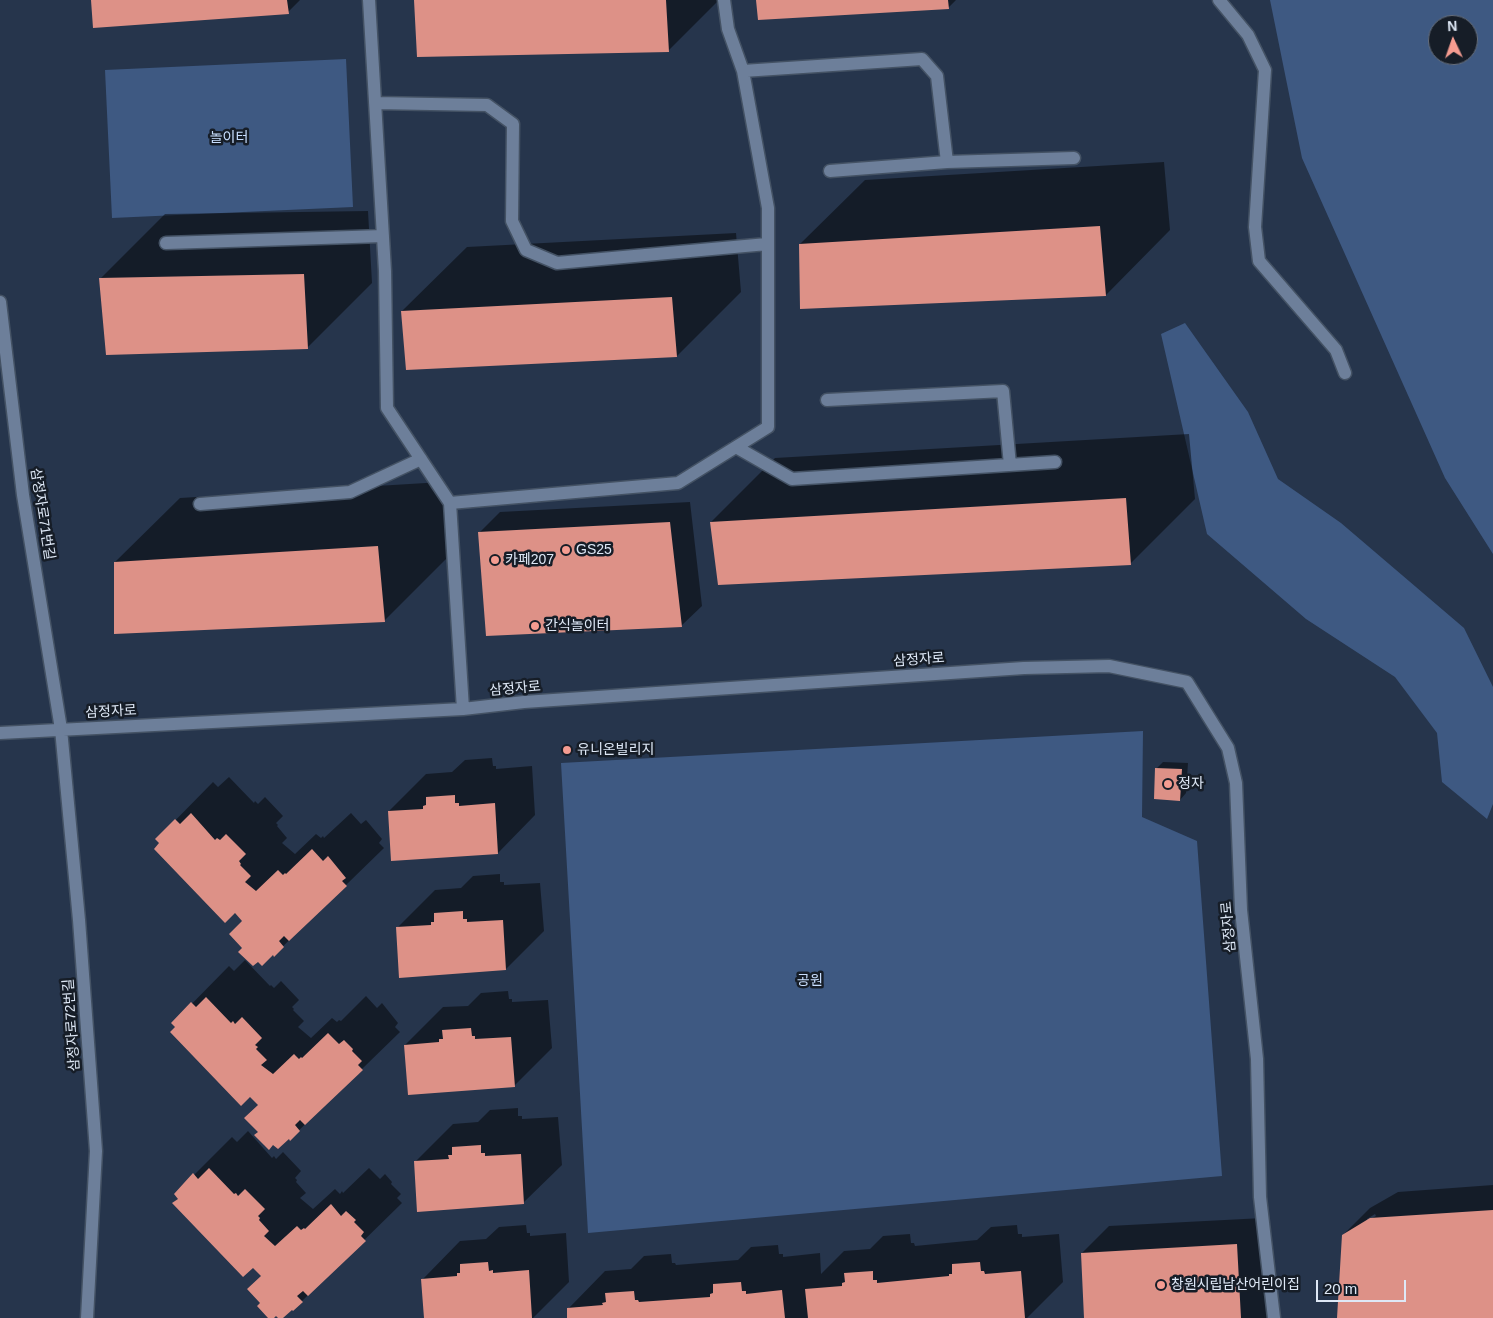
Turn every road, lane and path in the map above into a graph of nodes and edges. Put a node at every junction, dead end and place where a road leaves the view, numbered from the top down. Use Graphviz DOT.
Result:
graph roads {
  1 [pos="369,0"];
  2 [pos="724,0"];
  3 [pos="1220,0"];
  4 [pos="744,71"];
  5 [pos="375,103"];
  6 [pos="1074,158"];
  7 [pos="947,162"];
  8 [pos="830,171"];
  9 [pos="383,236"];
  10 [pos="166,243"];
  11 [pos="767,244"];
  12 [pos="0,302"];
  13 [pos="1345,373"];
  14 [pos="826,400"];
  15 [pos="736,447"];
  16 [pos="421,458"];
  17 [pos="1055,462"];
  18 [pos="1010,465"];
  19 [pos="450,502"];
  20 [pos="200,504"];
  21 [pos="463,709"];
  22 [pos="61,729"];
  23 [pos="2,732"];
  24 [pos="87,1318"];
  25 [pos="1274,1318"];
  1 -- 5 [label="street"];
  2 -- 4 [label="street"];
  3 -- 13 [label="street"];
  4 -- 7 [label="street"];
  4 -- 11 [label="street"];
  5 -- 9 [label="street"];
  5 -- 11 [label="street"];
  6 -- 7 [label="street"];
  7 -- 8 [label="street"];
  9 -- 10 [label="street"];
  9 -- 16 [label="street"];
  11 -- 15 [label="street"];
  12 -- 22 [label="street, 삼정자로71번길"];
  14 -- 18 [label="street"];
  15 -- 18 [label="street"];
  15 -- 19 [label="street"];
  16 -- 19 [label="street"];
  16 -- 20 [label="street"];
  17 -- 18 [label="street"];
  19 -- 21 [label="street"];
  21 -- 22 [label="street, 삼정자로"];
  21 -- 25 [label="street, 삼정자로"];
  22 -- 23 [label="street, 삼정자로"];
  22 -- 24 [label="street, 삼정자로72번길"];
}
